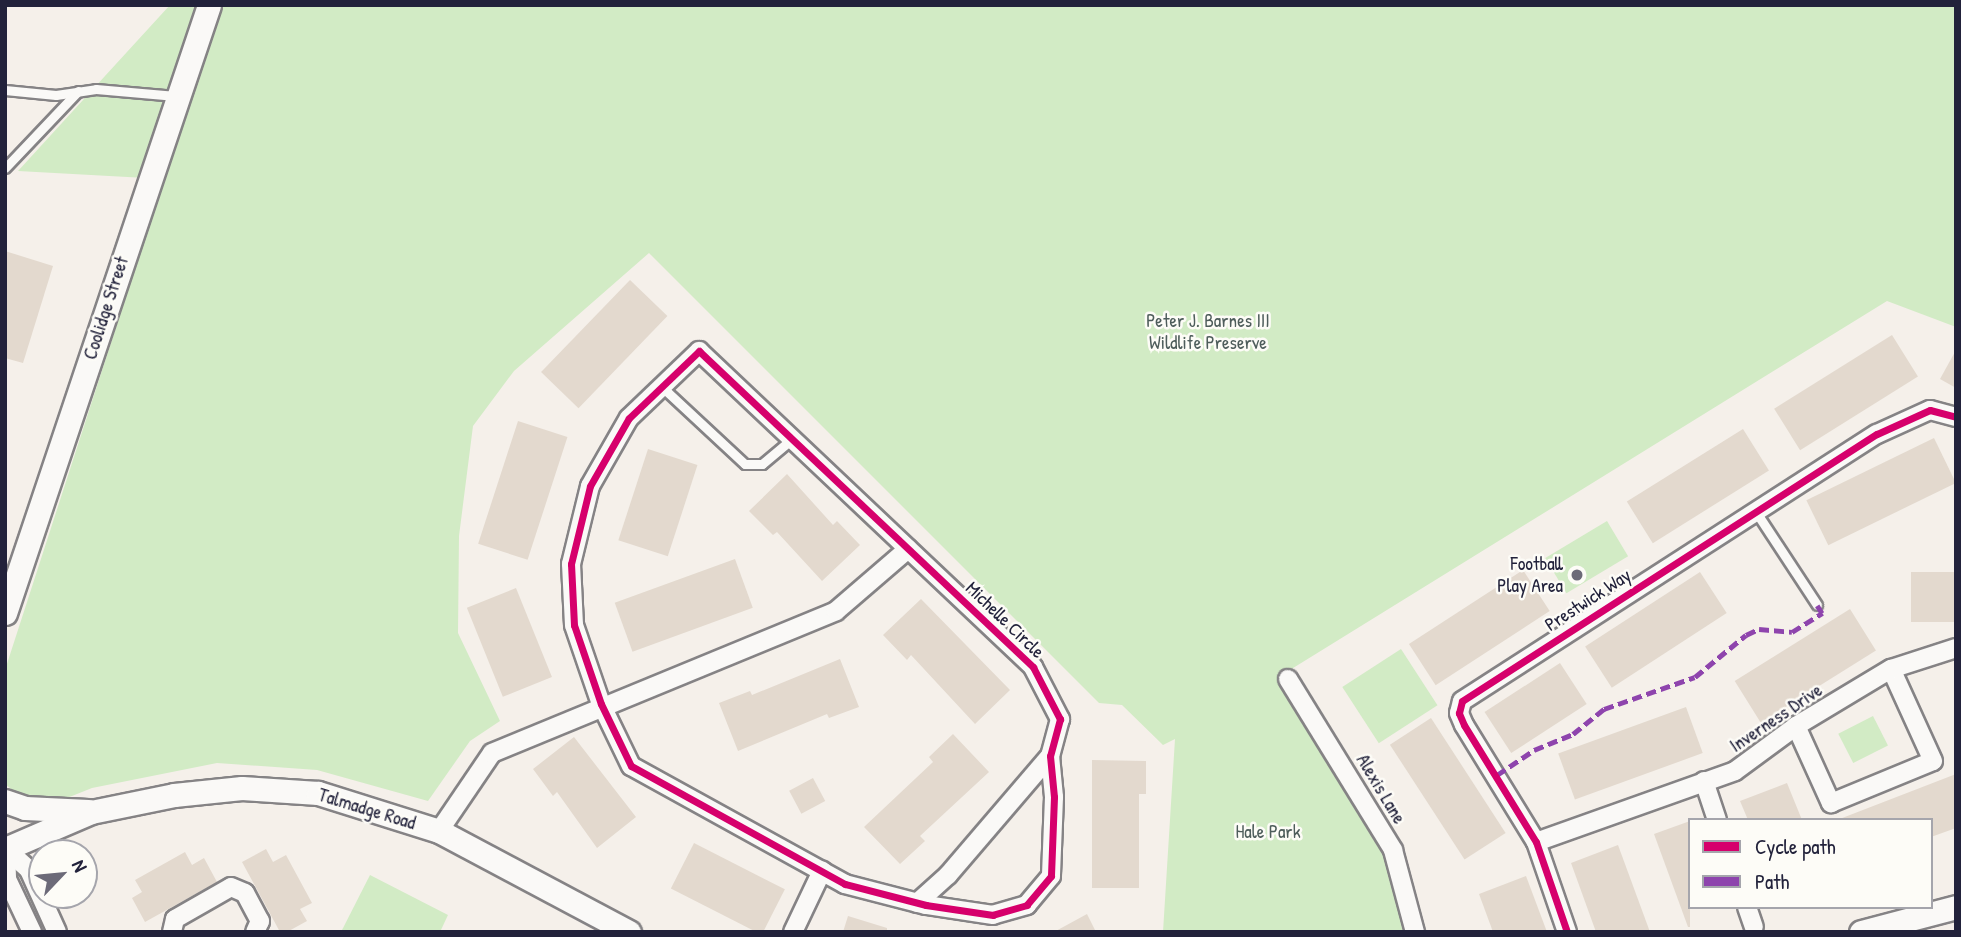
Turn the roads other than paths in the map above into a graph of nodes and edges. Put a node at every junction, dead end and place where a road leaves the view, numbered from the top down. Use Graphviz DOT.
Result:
graph roads {
  1 [pos="209,5"];
  2 [pos="5,90"];
  3 [pos="78,92"];
  4 [pos="176,96"];
  5 [pos="5,168"];
  6 [pos="662,387"];
  7 [pos="1956,417"];
  8 [pos="792,439"];
  9 [pos="1755,510"];
  10 [pos="908,549"];
  11 [pos="13,563"];
  12 [pos="7,598"];
  13 [pos="1817,606"];
  14 [pos="1956,648"];
  15 [pos="1891,669"];
  16 [pos="1288,678"];
  17 [pos="601,704"];
  18 [pos="1796,726"];
  19 [pos="1050,756"];
  20 [pos="1704,781"];
  21 [pos="5,801"];
  22 [pos="91,812"];
  23 [pos="1716,818"];
  24 [pos="439,831"];
  25 [pos="1536,842"];
  26 [pos="5,848"];
  27 [pos="822,871"];
  28 [pos="917,903"];
  29 [pos="1956,907"];
  30 [pos="1748,909"];
  31 [pos="1754,927"];
  32 [pos="32,932"];
  33 [pos="57,932"];
  34 [pos="172,932"];
  35 [pos="256,932"];
  36 [pos="629,932"];
  37 [pos="793,932"];
  38 [pos="1415,932"];
  39 [pos="1567,932"];
  40 [pos="1861,932"];
  1 -- 4 [label="street, Coolidge Street"];
  2 -- 3 [label="lane"];
  3 -- 4 [label="lane"];
  3 -- 5 [label="lane"];
  4 -- 11 [label="street, Coolidge Street"];
  6 -- 8 [label="lane"];
  6 -- 8 [label="street, Michelle Circle"];
  6 -- 17 [label="street, Michelle Circle"];
  7 -- 9 [label="street, Prestwick Way"];
  8 -- 10 [label="street, Michelle Circle"];
  9 -- 13 [label="lane"];
  9 -- 25 [label="street, Prestwick Way"];
  10 -- 17 [label="street"];
  10 -- 19 [label="street, Michelle Circle"];
  11 -- 12 [label="street, Coolidge Street"];
  14 -- 15 [label="street, Inverness Drive"];
  15 -- 18 [label="street, Inverness Drive"];
  15 -- 18 [label="street"];
  16 -- 38 [label="street, Alexis Lane"];
  17 -- 24 [label="street"];
  17 -- 27 [label="street, Michelle Circle"];
  18 -- 20 [label="street, Inverness Drive"];
  19 -- 28 [label="street, Michelle Circle"];
  19 -- 28 [label="street, Michelle Circle"];
  20 -- 23 [label="street"];
  20 -- 25 [label="street, Inverness Drive"];
  21 -- 22 [label="street"];
  22 -- 24 [label="street, Talmadge Road"];
  22 -- 26 [label="street, Talmadge Road"];
  24 -- 36 [label="street, Talmadge Road"];
  25 -- 39 [label="street, Prestwick Way"];
  26 -- 32 [label="street"];
  26 -- 33 [label="street"];
  27 -- 28 [label="street, Michelle Circle"];
  27 -- 37 [label="street"];
  29 -- 40 [label="street"];
  30 -- 31 [label="street"];
  34 -- 35 [label="street"];
}
